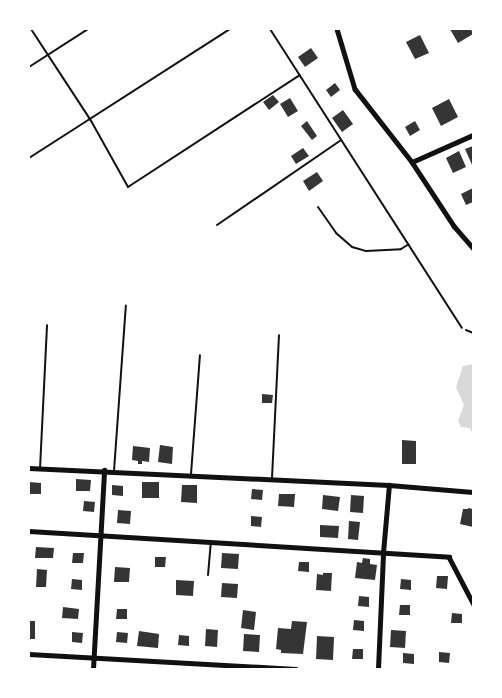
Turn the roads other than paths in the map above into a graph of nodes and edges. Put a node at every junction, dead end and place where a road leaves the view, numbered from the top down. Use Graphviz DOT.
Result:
graph roads {
  1 [pos="31,29"];
  2 [pos="88,29"];
  3 [pos="230,29"];
  4 [pos="270,29"];
  5 [pos="337,29"];
  6 [pos="48,55"];
  7 [pos="29,67"];
  8 [pos="300,75"];
  9 [pos="90,119"];
  10 [pos="473,135"];
  11 [pos="341,140"];
  12 [pos="29,158"];
  13 [pos="412,162"];
  14 [pos="318,207"];
  15 [pos="217,225"];
  16 [pos="408,244"];
  17 [pos="473,248"];
  18 [pos="126,305"];
  19 [pos="47,325"];
  20 [pos="462,328"];
  21 [pos="279,335"];
  22 [pos="200,355"];
  23 [pos="29,468"];
  24 [pos="40,469"];
  25 [pos="104,470"];
  26 [pos="114,471"];
  27 [pos="190,476"];
  28 [pos="272,480"];
  29 [pos="389,485"];
  30 [pos="473,492"];
  31 [pos="29,531"];
  32 [pos="100,536"];
  33 [pos="211,543"];
  34 [pos="383,553"];
  35 [pos="208,575"];
  36 [pos="473,603"];
  37 [pos="29,654"];
  38 [pos="93,658"];
  39 [pos="253,668"];
  40 [pos="93,669"];
  41 [pos="296,669"];
  42 [pos="378,669"];
  1 -- 6 [label="lane"];
  2 -- 6 [label="lane"];
  3 -- 9 [label="lane"];
  4 -- 8 [label="lane"];
  5 -- 13 [label="street"];
  6 -- 7 [label="lane"];
  6 -- 9 [label="lane"];
  8 -- 9 [label="lane"];
  8 -- 11 [label="lane"];
  9 -- 12 [label="lane"];
  10 -- 13 [label="street"];
  11 -- 15 [label="lane"];
  11 -- 16 [label="lane"];
  13 -- 17 [label="street"];
  14 -- 16 [label="lane"];
  16 -- 20 [label="lane"];
  18 -- 26 [label="lane"];
  19 -- 24 [label="lane"];
  21 -- 28 [label="lane"];
  22 -- 27 [label="lane"];
  23 -- 24 [label="street"];
  24 -- 25 [label="street"];
  25 -- 26 [label="street"];
  25 -- 32 [label="street"];
  26 -- 27 [label="street"];
  27 -- 28 [label="street"];
  28 -- 29 [label="street"];
  29 -- 30 [label="street"];
  29 -- 34 [label="street"];
  31 -- 32 [label="street"];
  32 -- 33 [label="street"];
  32 -- 38 [label="street"];
  33 -- 34 [label="street"];
  33 -- 35 [label="lane"];
  34 -- 36 [label="street"];
  34 -- 42 [label="street"];
  37 -- 38 [label="street"];
  38 -- 39 [label="street"];
  38 -- 40 [label="street"];
  39 -- 41 [label="street"];
}
